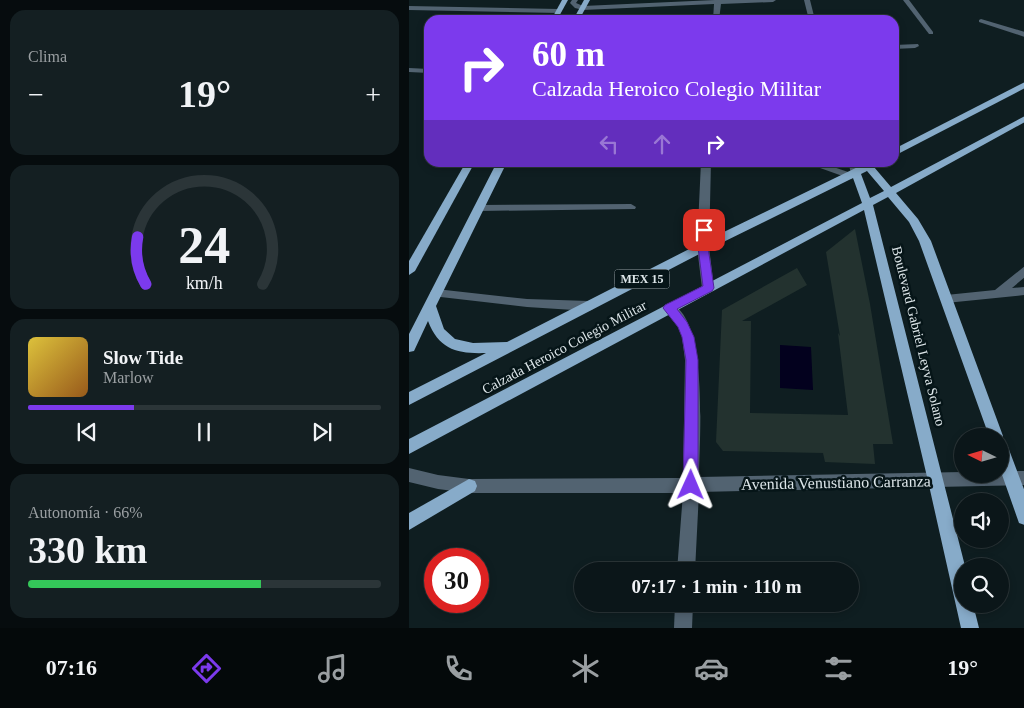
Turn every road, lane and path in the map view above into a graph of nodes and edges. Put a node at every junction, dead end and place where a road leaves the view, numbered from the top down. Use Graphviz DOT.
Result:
graph roads {
  1 [pos="565,0"];
  2 [pos="575,0"];
  3 [pos="587,0"];
  4 [pos="773,0"];
  5 [pos="807,0"];
  6 [pos="906,0"];
  7 [pos="717,1"];
  8 [pos="409,8"];
  9 [pos="583,8"];
  10 [pos="559,11"];
  11 [pos="556,15"];
  12 [pos="579,15"];
  13 [pos="716,15"];
  14 [pos="811,15"];
  15 [pos="981,21"];
  16 [pos="931,33"];
  17 [pos="1024,36"];
  18 [pos="915,46"];
  19 [pos="899,47"];
  20 [pos="409,70"];
  21 [pos="424,71"];
  22 [pos="1024,84"];
  23 [pos="1024,118"];
  24 [pos="899,150"];
  25 [pos="468,167"];
  26 [pos="500,167"];
  27 [pos="706,167"];
  28 [pos="862,167"];
  29 [pos="890,192"];
  30 [pos="867,203"];
  31 [pos="631,207"];
  32 [pos="479,208"];
  33 [pos="703,247"];
  34 [pos="1024,270"];
  35 [pos="409,271"];
  36 [pos="708,288"];
  37 [pos="1024,291"];
  38 [pos="436,293"];
  39 [pos="998,294"];
  40 [pos="946,299"];
  41 [pos="429,305"];
  42 [pos="589,306"];
  43 [pos="669,308"];
  44 [pos="409,347"];
  45 [pos="508,348"];
  46 [pos="409,399"];
  47 [pos="994,428"];
  48 [pos="409,447"];
  49 [pos="1009,462"];
  50 [pos="409,475"];
  51 [pos="1018,478"];
  52 [pos="936,481"];
  53 [pos="691,485"];
  54 [pos="469,486"];
  55 [pos="1024,517"];
  56 [pos="409,522"];
  57 [pos="954,558"];
  58 [pos="687,562"];
  59 [pos="684,612"];
  60 [pos="966,613"];
  61 [pos="683,628"];
  62 [pos="970,628"];
  1 -- 10 [label="main road"];
  2 -- 9 [label="street"];
  3 -- 9 [label="main road"];
  4 -- 7 [label="street"];
  5 -- 14 [label="street"];
  6 -- 16 [label="street"];
  7 -- 9 [label="street"];
  7 -- 13 [label="street"];
  8 -- 10 [label="street"];
  9 -- 12 [label="main road"];
  10 -- 11 [label="main road"];
  15 -- 17 [label="street"];
  18 -- 19 [label="street"];
  20 -- 21 [label="street"];
  22 -- 24 [label="main road"];
  23 -- 29 [label="main road, Calzada Heroico Colegio Militar / MEX 15"];
  25 -- 35 [label="main road"];
  26 -- 32 [label="main road"];
  27 -- 33 [label="street"];
  28 -- 29 [label="main road, Boulevard Gabriel Leyva Solano"];
  28 -- 30 [label="main road, Boulevard Gabriel Leyva Solano"];
  28 -- 33 [label="main road, Calzada Heroico Colegio Militar / MEX 15"];
  29 -- 30 [label="main road, Calzada Heroico Colegio Militar / MEX 15"];
  29 -- 40 [label="main road, Boulevard Gabriel Leyva Solano"];
  30 -- 36 [label="main road, Calzada Heroico Colegio Militar / MEX 15"];
  30 -- 52 [label="main road, Boulevard Gabriel Leyva Solano"];
  31 -- 32 [label="street"];
  32 -- 38 [label="main road"];
  33 -- 36 [label="street"];
  33 -- 42 [label="main road, Calzada Heroico Colegio Militar / MEX 15"];
  34 -- 39 [label="street"];
  36 -- 43 [label="main road, Calzada Heroico Colegio Militar / MEX 15"];
  37 -- 39 [label="street"];
  38 -- 41 [label="main road"];
  38 -- 42 [label="street"];
  39 -- 40 [label="street"];
  40 -- 47 [label="main road, Boulevard Gabriel Leyva Solano"];
  41 -- 44 [label="main road"];
  41 -- 45 [label="main road"];
  42 -- 45 [label="main road, Calzada Heroico Colegio Militar / MEX 15"];
  43 -- 48 [label="main road, Calzada Heroico Colegio Militar / MEX 15"];
  43 -- 53 [label="street"];
  45 -- 46 [label="main road, Calzada Heroico Colegio Militar / MEX 15"];
  49 -- 51 [label="main road"];
  50 -- 54 [label="street, Avenida Venustiano Carranza"];
  51 -- 52 [label="street, Avenida Venustiano Carranza"];
  51 -- 55 [label="main road"];
  52 -- 53 [label="street, Avenida Venustiano Carranza"];
  52 -- 57 [label="main road, Boulevard Gabriel Leyva Solano"];
  53 -- 54 [label="street, Avenida Venustiano Carranza"];
  53 -- 58 [label="street"];
  54 -- 56 [label="main road"];
  59 -- 61 [label="street"];
  60 -- 62 [label="main road"];
}
